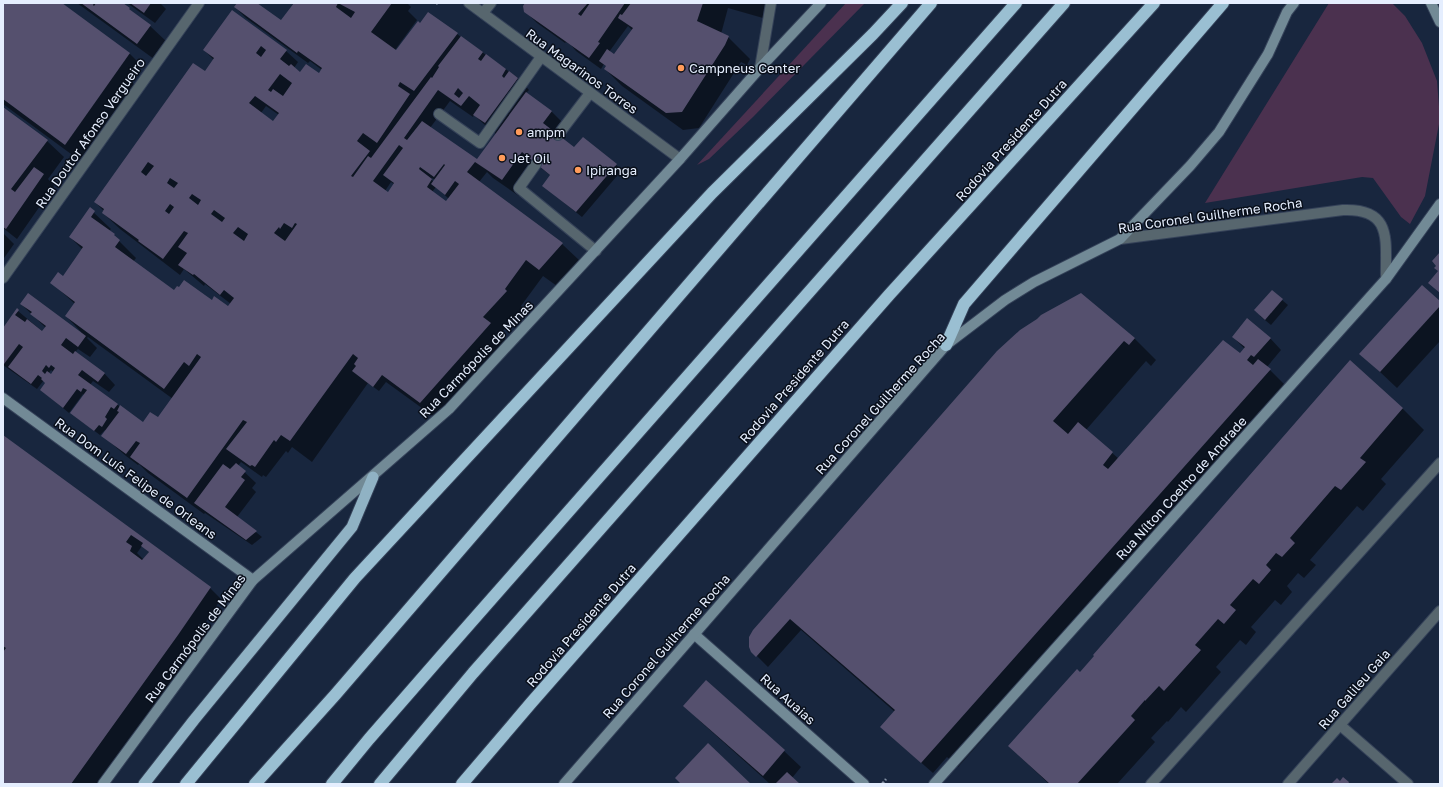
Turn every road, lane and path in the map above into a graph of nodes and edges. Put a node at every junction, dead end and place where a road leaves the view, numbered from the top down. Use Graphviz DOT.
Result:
graph roads {
  1 [pos="199,3"];
  2 [pos="469,3"];
  3 [pos="491,3"];
  4 [pos="771,3"];
  5 [pos="821,3"];
  6 [pos="902,3"];
  7 [pos="931,3"];
  8 [pos="1016,3"];
  9 [pos="1064,3"];
  10 [pos="1154,3"];
  11 [pos="1224,3"];
  12 [pos="1294,3"];
  13 [pos="1431,3"];
  14 [pos="483,13"];
  15 [pos="1440,22"];
  16 [pos="541,57"];
  17 [pos="760,68"];
  18 [pos="590,92"];
  19 [pos="439,114"];
  20 [pos="558,135"];
  21 [pos="680,159"];
  22 [pos="536,164"];
  23 [pos="1440,204"];
  24 [pos="1120,238"];
  25 [pos="596,251"];
  26 [pos="3,278"];
  27 [pos="1386,279"];
  28 [pos="946,345"];
  29 [pos="3,398"];
  30 [pos="1440,463"];
  31 [pos="373,476"];
  32 [pos="253,580"];
  33 [pos="1440,611"];
  34 [pos="694,634"];
  35 [pos="1340,725"];
  36 [pos="886,779"];
  37 [pos="103,784"];
  38 [pos="144,784"];
  39 [pos="186,784"];
  40 [pos="255,784"];
  41 [pos="332,784"];
  42 [pos="380,784"];
  43 [pos="462,784"];
  44 [pos="564,784"];
  45 [pos="864,784"];
  46 [pos="882,784"];
  47 [pos="934,784"];
  48 [pos="1152,784"];
  49 [pos="1288,784"];
  50 [pos="1408,784"];
  1 -- 26 [label="street, Rua Doutor Afonso Vergueiro"];
  2 -- 14 [label="street, Rua Magarinos Torres"];
  3 -- 14 [label="street"];
  4 -- 17 [label="street"];
  5 -- 17 [label="main road, Rua Carmópolis de Minas"];
  6 -- 39 [label="highway"];
  7 -- 40 [label="highway"];
  8 -- 41 [label="highway"];
  9 -- 42 [label="highway"];
  10 -- 43 [label="highway, Rodovia Presidente Dutra"];
  11 -- 28 [label="highway"];
  12 -- 24 [label="main road"];
  13 -- 15 [label="main road"];
  14 -- 16 [label="street, Rua Magarinos Torres"];
  16 -- 18 [label="street, Rua Magarinos Torres"];
  16 -- 19 [label="street"];
  17 -- 21 [label="main road, Rua Carmópolis de Minas"];
  18 -- 20 [label="street"];
  18 -- 21 [label="street, Rua Magarinos Torres"];
  21 -- 25 [label="main road, Rua Carmópolis de Minas"];
  22 -- 25 [label="street"];
  23 -- 27 [label="main road, Rua Nílton Coelho de Andrade"];
  24 -- 27 [label="street, Rua Coronel Guilherme Rocha"];
  24 -- 28 [label="main road, Rua Coronel Guilherme Rocha"];
  25 -- 31 [label="main road, Rua Carmópolis de Minas"];
  27 -- 47 [label="main road, Rua Nílton Coelho de Andrade"];
  28 -- 34 [label="main road, Rua Coronel Guilherme Rocha"];
  29 -- 32 [label="main road, Rua Dom Luís Felipe de Orleans"];
  30 -- 48 [label="street"];
  31 -- 32 [label="main road, Rua Carmópolis de Minas"];
  31 -- 38 [label="highway"];
  32 -- 37 [label="main road, Rua Carmópolis de Minas"];
  33 -- 35 [label="street, Rua Galileu Gaia"];
  34 -- 44 [label="main road, Rua Coronel Guilherme Rocha"];
  34 -- 45 [label="main road, Rua Auaias"];
  35 -- 49 [label="street, Rua Galileu Gaia"];
  35 -- 50 [label="street"];
  36 -- 46 [label="path"];
}
